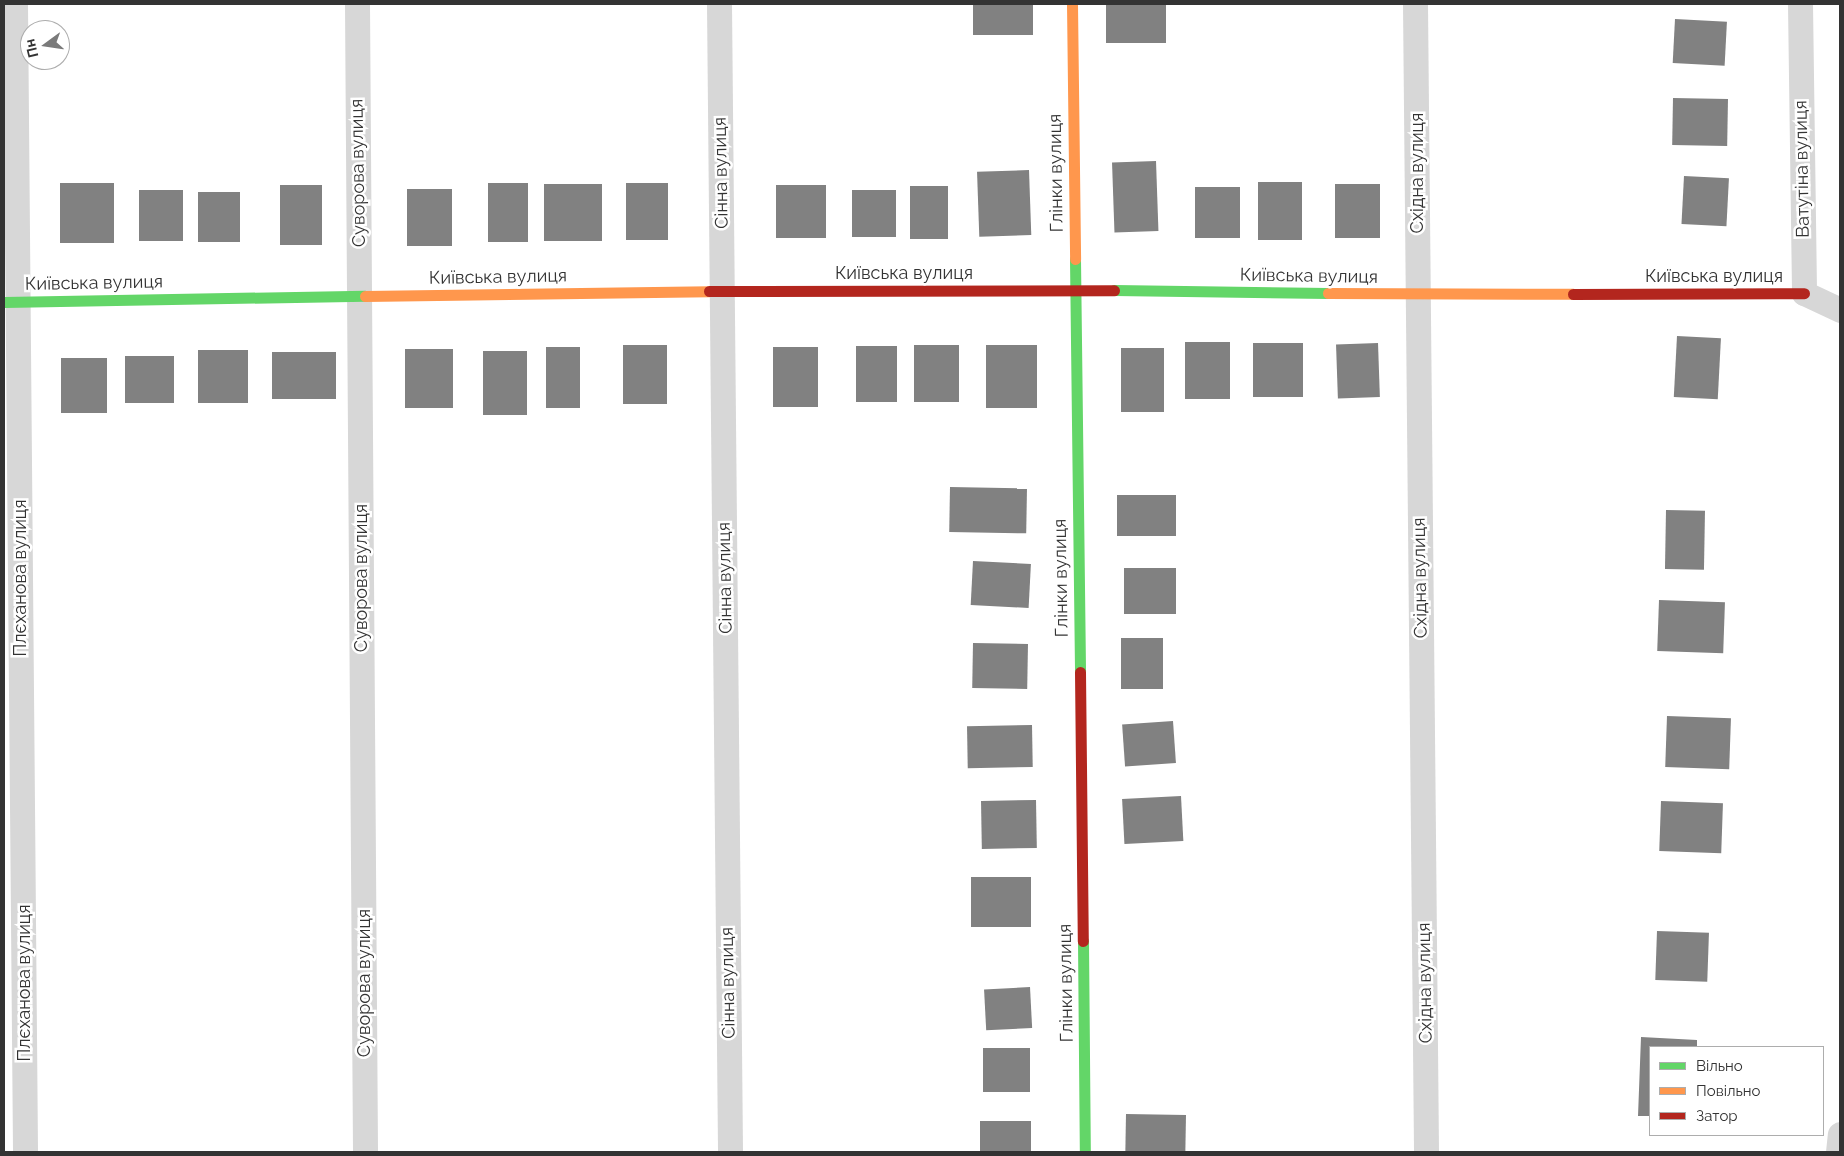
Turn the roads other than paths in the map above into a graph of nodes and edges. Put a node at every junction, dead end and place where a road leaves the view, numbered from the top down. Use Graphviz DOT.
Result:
graph roads {
  1 [pos="15,4"];
  2 [pos="357,4"];
  3 [pos="719,4"];
  4 [pos="1072,4"];
  5 [pos="1415,4"];
  6 [pos="1800,4"];
  7 [pos="1075,290"];
  8 [pos="722,291"];
  9 [pos="1804,293"];
  10 [pos="1418,294"];
  11 [pos="360,296"];
  12 [pos="11,302"];
  13 [pos="1840,310"];
  14 [pos="1840,1134"];
  15 [pos="25,1152"];
  16 [pos="365,1152"];
  17 [pos="730,1152"];
  18 [pos="1085,1152"];
  19 [pos="1426,1152"];
  20 [pos="1838,1152"];
  1 -- 12 [label="street, Плєханова вулиця"];
  2 -- 11 [label="street, Суворова вулиця"];
  3 -- 8 [label="street, Сінна вулиця"];
  4 -- 7 [label="street, Глінки вулиця"];
  5 -- 10 [label="street, Східна вулиця"];
  6 -- 9 [label="street, Ватутіна вулиця"];
  7 -- 8 [label="street, Київська вулиця"];
  7 -- 10 [label="street, Київська вулиця"];
  7 -- 18 [label="street, Глінки вулиця"];
  8 -- 11 [label="street, Київська вулиця"];
  8 -- 17 [label="street, Сінна вулиця"];
  9 -- 10 [label="street, Київська вулиця"];
  9 -- 13 [label="street"];
  10 -- 19 [label="street, Східна вулиця"];
  11 -- 12 [label="street, Київська вулиця"];
  11 -- 16 [label="street, Суворова вулиця"];
  12 -- 15 [label="street, Плєханова вулиця"];
  14 -- 20 [label="street"];
}
